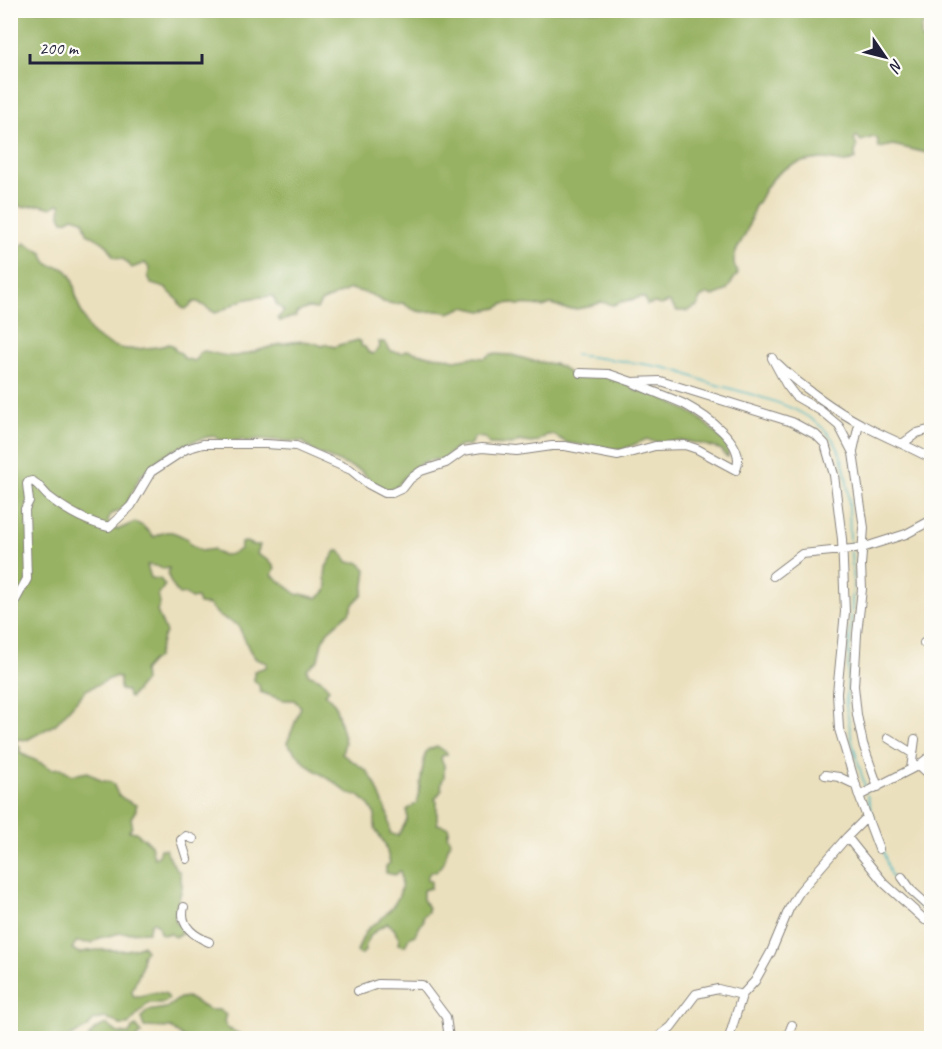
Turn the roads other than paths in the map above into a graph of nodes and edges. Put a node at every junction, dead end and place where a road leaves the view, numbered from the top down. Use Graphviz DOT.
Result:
graph roads {
  1 [pos="580,373"];
  2 [pos="632,382"];
  3 [pos="859,423"];
  4 [pos="932,429"];
  5 [pos="902,444"];
  6 [pos="853,453"];
  7 [pos="932,459"];
  8 [pos="932,520"];
  9 [pos="861,548"];
  10 [pos="842,551"];
  11 [pos="773,576"];
  12 [pos="10,610"];
  13 [pos="888,738"];
  14 [pos="915,739"];
  15 [pos="912,753"];
  16 [pos="932,755"];
  17 [pos="919,765"];
  18 [pos="911,769"];
  19 [pos="825,775"];
  20 [pos="932,777"];
  21 [pos="856,785"];
  22 [pos="878,787"];
  23 [pos="859,796"];
  24 [pos="867,817"];
  25 [pos="847,837"];
  26 [pos="193,839"];
  27 [pos="879,849"];
  28 [pos="187,859"];
  29 [pos="902,876"];
  30 [pos="183,907"];
  31 [pos="932,909"];
  32 [pos="925,920"];
  33 [pos="210,942"];
  34 [pos="358,991"];
  35 [pos="742,995"];
  36 [pos="792,1025"];
  37 [pos="449,1038"];
  38 [pos="657,1038"];
  39 [pos="729,1038"];
  40 [pos="787,1038"];
  1 -- 2 [label="street"];
  2 -- 10 [label="street"];
  2 -- 12 [label="street"];
  3 -- 5 [label="street"];
  3 -- 6 [label="street"];
  3 -- 6 [label="street"];
  4 -- 5 [label="street"];
  5 -- 7 [label="street"];
  6 -- 9 [label="street"];
  8 -- 9 [label="street"];
  9 -- 10 [label="street"];
  9 -- 22 [label="street"];
  10 -- 11 [label="street"];
  10 -- 21 [label="street"];
  13 -- 15 [label="street"];
  14 -- 15 [label="street"];
  15 -- 18 [label="street"];
  16 -- 17 [label="street"];
  17 -- 18 [label="street"];
  17 -- 20 [label="street"];
  18 -- 22 [label="street"];
  19 -- 21 [label="street"];
  21 -- 23 [label="street"];
  22 -- 23 [label="street"];
  23 -- 24 [label="street"];
  24 -- 25 [label="street"];
  24 -- 27 [label="street"];
  25 -- 32 [label="street"];
  25 -- 35 [label="street"];
  26 -- 28 [label="street"];
  29 -- 31 [label="street"];
  30 -- 33 [label="street"];
  34 -- 37 [label="street"];
  35 -- 38 [label="street"];
  35 -- 39 [label="street"];
  36 -- 40 [label="street"];
}
